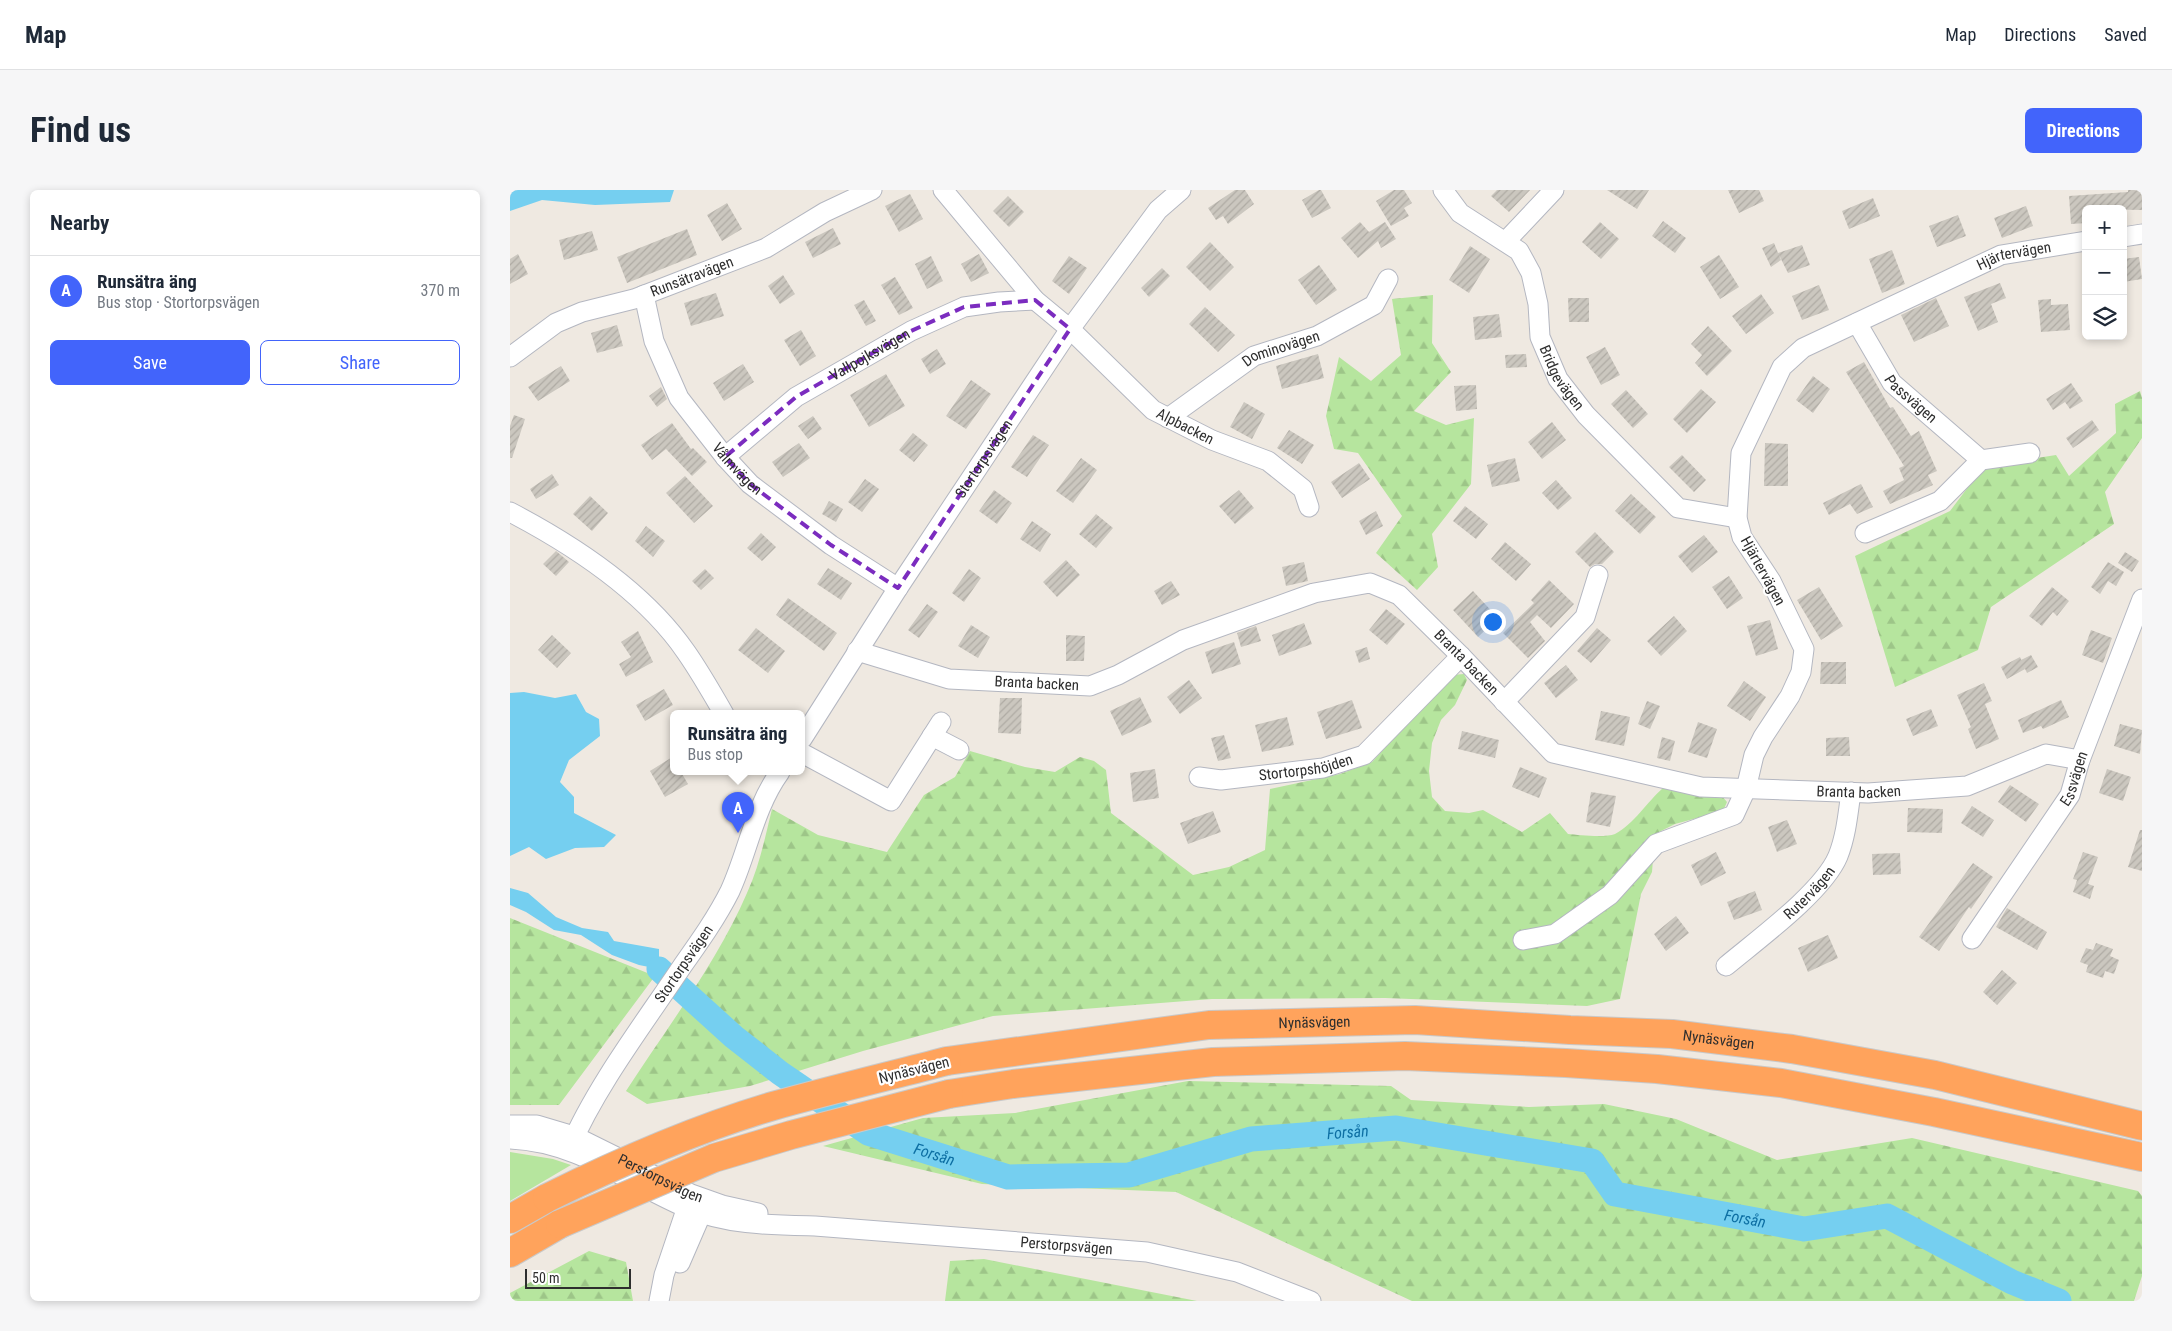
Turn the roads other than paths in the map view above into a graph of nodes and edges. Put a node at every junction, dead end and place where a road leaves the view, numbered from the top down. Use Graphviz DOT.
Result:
graph roads {
  1 [pos="872,190"];
  2 [pos="943,190"];
  3 [pos="1181,190"];
  4 [pos="1443,190"];
  5 [pos="1554,190"];
  6 [pos="2142,234"];
  7 [pos="2127,236"];
  8 [pos="1506,241"];
  9 [pos="2082,242"];
  10 [pos="1388,279"];
  11 [pos="644,295"];
  12 [pos="1035,300"];
  13 [pos="1857,323"];
  14 [pos="1070,329"];
  15 [pos="510,356"];
  16 [pos="1168,418"];
  17 [pos="2030,453"];
  18 [pos="726,457"];
  19 [pos="1981,460"];
  20 [pos="1309,506"];
  21 [pos="510,512"];
  22 [pos="1737,518"];
  23 [pos="1865,533"];
  24 [pos="1598,575"];
  25 [pos="898,588"];
  26 [pos="2142,599"];
  27 [pos="857,651"];
  28 [pos="1461,656"];
  29 [pos="1504,702"];
  30 [pos="722,710"];
  31 [pos="805,734"];
  32 [pos="960,750"];
  33 [pos="805,755"];
  34 [pos="2080,760"];
  35 [pos="774,775"];
  36 [pos="1199,776"];
  37 [pos="1746,789"];
  38 [pos="1851,792"];
  39 [pos="1972,939"];
  40 [pos="1523,940"];
  41 [pos="1726,966"];
  42 [pos="510,1125"];
  43 [pos="2142,1126"];
  44 [pos="510,1139"];
  45 [pos="572,1142"];
  46 [pos="2142,1157"];
  47 [pos="697,1204"];
  48 [pos="510,1219"];
  49 [pos="510,1253"];
  50 [pos="658,1301"];
  51 [pos="669,1301"];
  52 [pos="1311,1301"];
  1 -- 11 [label="street, Runsätravägen"];
  2 -- 12 [label="street"];
  3 -- 14 [label="street, Stortorpsvägen"];
  4 -- 8 [label="street, Bridgevägen"];
  5 -- 8 [label="street"];
  6 -- 7 [label="street"];
  8 -- 22 [label="street, Bridgevägen"];
  9 -- 13 [label="street, Hjärtervägen"];
  10 -- 16 [label="street, Dominovägen"];
  11 -- 15 [label="street, Runsätravägen"];
  11 -- 18 [label="street, Vålmvägen"];
  12 -- 14 [label="street"];
  12 -- 18 [label="street, Vallpojksvägen"];
  13 -- 19 [label="street, Passvägen"];
  13 -- 22 [label="street, Hjärtervägen"];
  14 -- 16 [label="street, Alpbacken"];
  14 -- 25 [label="street, Stortorpsvägen"];
  16 -- 20 [label="street, Alpbacken"];
  17 -- 19 [label="street"];
  18 -- 25 [label="street, Vålmvägen"];
  19 -- 23 [label="street"];
  21 -- 30 [label="street"];
  22 -- 37 [label="street, Hjärtervägen"];
  24 -- 29 [label="street"];
  25 -- 27 [label="street, Stortorpsvägen"];
  26 -- 34 [label="street, Essvägen"];
  27 -- 28 [label="street, Branta backen"];
  27 -- 31 [label="street, Stortorpsvägen"];
  28 -- 29 [label="street, Branta backen"];
  28 -- 36 [label="street, Stortorpshöjden"];
  29 -- 37 [label="street, Branta backen"];
  32 -- 33 [label="street"];
  34 -- 38 [label="street, Branta backen"];
  34 -- 39 [label="street, Essvägen"];
  35 -- 45 [label="street, Stortorpsvägen"];
  37 -- 38 [label="street, Branta backen"];
  37 -- 40 [label="street, Hjärtervägen"];
  38 -- 41 [label="street, Rutervägen"];
  42 -- 45 [label="street, Perstorpsvägen"];
  43 -- 48 [label="highway, Nynäsvägen, bridge"];
  44 -- 45 [label="street, Perstorpsvägen"];
  45 -- 47 [label="street, Perstorpsvägen"];
  46 -- 49 [label="highway, bridge"];
  47 -- 50 [label="street"];
  47 -- 51 [label="street"];
  47 -- 52 [label="street, Perstorpsvägen"];
}
